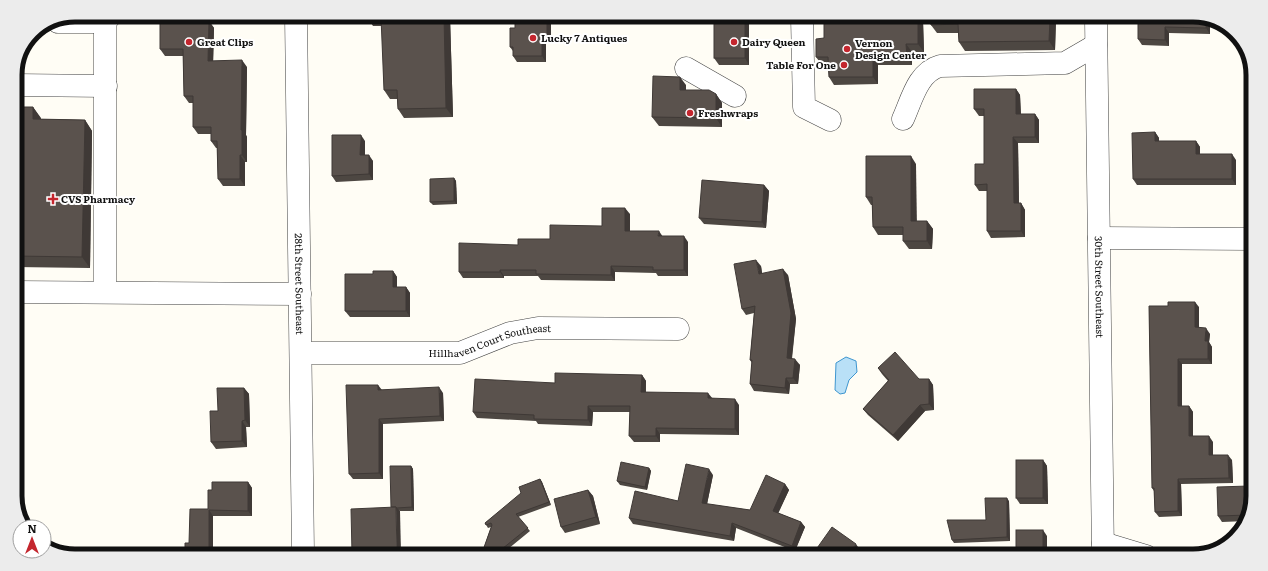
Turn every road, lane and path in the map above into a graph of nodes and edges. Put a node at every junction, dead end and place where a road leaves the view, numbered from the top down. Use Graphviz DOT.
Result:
graph roads {
  1 [pos="108,22"];
  2 [pos="296,22"];
  3 [pos="802,22"];
  4 [pos="1096,22"];
  5 [pos="1096,45"];
  6 [pos="686,68"];
  7 [pos="22,85"];
  8 [pos="106,86"];
  9 [pos="735,96"];
  10 [pos="903,119"];
  11 [pos="830,120"];
  12 [pos="1099,238"];
  13 [pos="1246,239"];
  14 [pos="22,292"];
  15 [pos="105,292"];
  16 [pos="300,294"];
  17 [pos="678,329"];
  18 [pos="300,353"];
  19 [pos="303,549"];
  20 [pos="1103,549"];
  1 -- 8 [label="street"];
  2 -- 16 [label="street, 28th Street Southeast"];
  3 -- 11 [label="street"];
  4 -- 5 [label="street, 30th Street Southeast"];
  5 -- 10 [label="street"];
  5 -- 12 [label="street, 30th Street Southeast"];
  6 -- 9 [label="street"];
  7 -- 8 [label="street"];
  8 -- 15 [label="street"];
  12 -- 13 [label="street"];
  12 -- 20 [label="street, 30th Street Southeast"];
  14 -- 15 [label="street"];
  15 -- 16 [label="street"];
  16 -- 18 [label="street, 28th Street Southeast"];
  17 -- 18 [label="street, Hillhaven Court Southeast"];
  18 -- 19 [label="street, 28th Street Southeast"];
}
